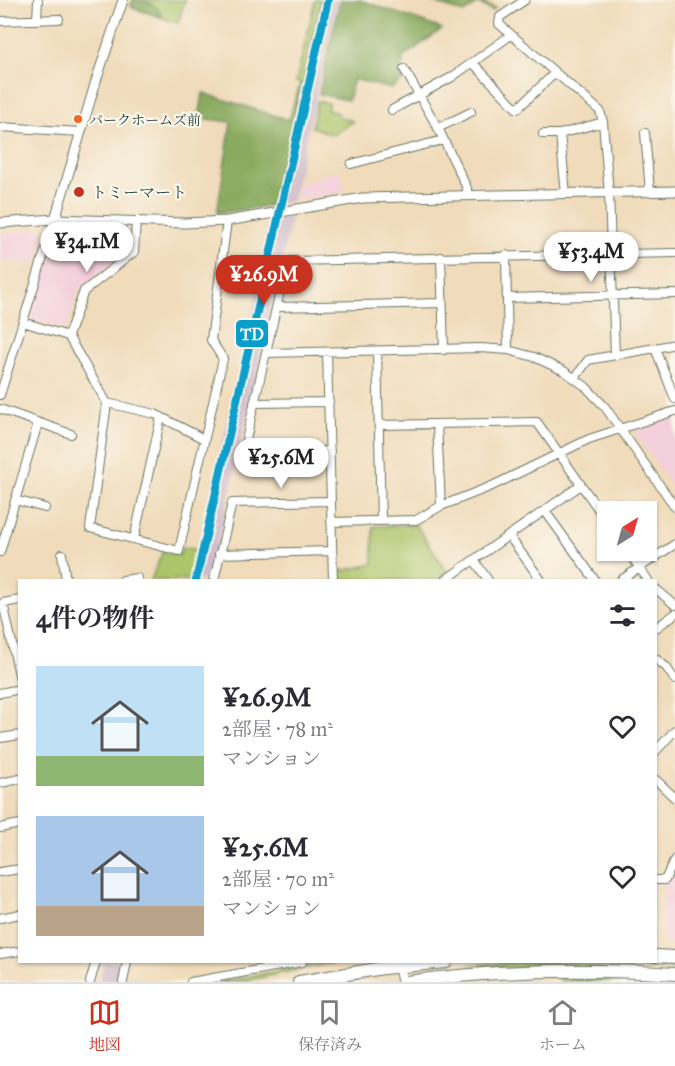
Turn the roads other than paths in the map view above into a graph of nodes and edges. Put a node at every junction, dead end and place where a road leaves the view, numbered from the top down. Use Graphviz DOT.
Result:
graph roads {
  1 [pos="38,0"];
  2 [pos="123,0"];
  3 [pos="525,0"];
  4 [pos="59,19"];
  5 [pos="37,20"];
  6 [pos="0,21"];
  7 [pos="511,35"];
  8 [pos="472,62"];
  9 [pos="404,69"];
  10 [pos="555,73"];
  11 [pos="419,96"];
  12 [pos="392,110"];
  13 [pos="471,112"];
  14 [pos="603,122"];
  15 [pos="0,127"];
  16 [pos="438,128"];
  17 [pos="80,132"];
  18 [pos="645,133"];
  19 [pos="543,134"];
  20 [pos="560,134"];
  21 [pos="443,140"];
  22 [pos="351,164"];
  23 [pos="675,191"];
  24 [pos="650,192"];
  25 [pos="566,194"];
  26 [pos="609,194"];
  27 [pos="467,195"];
  28 [pos="55,219"];
  29 [pos="227,221"];
  30 [pos="136,222"];
  31 [pos="0,223"];
  32 [pos="675,253"];
  33 [pos="612,254"];
  34 [pos="506,255"];
  35 [pos="441,257"];
  36 [pos="675,294"];
  37 [pos="612,295"];
  38 [pos="507,298"];
  39 [pos="442,303"];
  40 [pos="277,307"];
  41 [pos="23,322"];
  42 [pos="68,336"];
  43 [pos="675,344"];
  44 [pos="656,348"];
  45 [pos="444,350"];
  46 [pos="508,350"];
  47 [pos="377,351"];
  48 [pos="327,352"];
  49 [pos="266,353"];
  50 [pos="615,355"];
  51 [pos="575,378"];
  52 [pos="0,394"];
  53 [pos="675,399"];
  54 [pos="329,402"];
  55 [pos="107,403"];
  56 [pos="254,403"];
  57 [pos="0,409"];
  58 [pos="675,411"];
  59 [pos="161,417"];
  60 [pos="38,423"];
  61 [pos="437,424"];
  62 [pos="379,425"];
  63 [pos="620,430"];
  64 [pos="71,434"];
  65 [pos="204,439"];
  66 [pos="330,451"];
  67 [pos="560,454"];
  68 [pos="581,485"];
  69 [pos="15,500"];
  70 [pos="331,501"];
  71 [pos="441,506"];
  72 [pos="675,507"];
  73 [pos="45,508"];
  74 [pos="597,508"];
  75 [pos="545,511"];
  76 [pos="381,521"];
  77 [pos="331,522"];
  78 [pos="509,536"];
  79 [pos="134,539"];
  80 [pos="675,544"];
  81 [pos="332,551"];
  82 [pos="0,552"];
  83 [pos="62,554"];
  84 [pos="219,554"];
  85 [pos="474,560"];
  86 [pos="634,561"];
  87 [pos="639,568"];
  88 [pos="66,579"];
  89 [pos="214,579"];
  90 [pos="333,579"];
  91 [pos="446,579"];
  92 [pos="487,579"];
  93 [pos="540,579"];
  94 [pos="594,579"];
  95 [pos="622,579"];
  96 [pos="647,579"];
  97 [pos="657,590"];
  98 [pos="18,600"];
  99 [pos="675,605"];
  100 [pos="675,614"];
  101 [pos="4,626"];
  102 [pos="657,627"];
  103 [pos="657,660"];
  104 [pos="18,672"];
  105 [pos="675,680"];
  106 [pos="18,689"];
  107 [pos="0,693"];
  108 [pos="675,730"];
  109 [pos="18,735"];
  110 [pos="0,738"];
  111 [pos="657,750"];
  112 [pos="18,779"];
  113 [pos="657,781"];
  114 [pos="0,783"];
  115 [pos="675,798"];
  116 [pos="18,824"];
  117 [pos="0,828"];
  118 [pos="675,859"];
  119 [pos="18,869"];
  120 [pos="0,872"];
  121 [pos="657,880"];
  122 [pos="18,914"];
  123 [pos="0,918"];
  124 [pos="18,951"];
  125 [pos="0,954"];
  126 [pos="657,956"];
  127 [pos="675,957"];
  128 [pos="96,963"];
  129 [pos="127,963"];
  130 [pos="296,963"];
  131 [pos="423,963"];
  132 [pos="399,964"];
  133 [pos="675,974"];
  134 [pos="90,982"];
  135 [pos="123,982"];
  136 [pos="191,982"];
  137 [pos="299,982"];
  138 [pos="402,982"];
  139 [pos="407,982"];
  1 -- 5 [label="street"];
  2 -- 17 [label="street"];
  3 -- 7 [label="street"];
  4 -- 5 [label="street"];
  5 -- 6 [label="street"];
  7 -- 8 [label="street"];
  7 -- 10 [label="street"];
  8 -- 10 [label="street"];
  8 -- 11 [label="street"];
  9 -- 11 [label="street"];
  10 -- 14 [label="street"];
  11 -- 12 [label="street"];
  11 -- 16 [label="street"];
  13 -- 16 [label="street"];
  14 -- 20 [label="street"];
  14 -- 26 [label="street"];
  15 -- 17 [label="street"];
  16 -- 21 [label="street"];
  17 -- 28 [label="street"];
  18 -- 24 [label="street"];
  19 -- 20 [label="street"];
  20 -- 25 [label="street"];
  21 -- 22 [label="street"];
  21 -- 27 [label="street"];
  23 -- 24 [label="street"];
  24 -- 26 [label="street"];
  25 -- 26 [label="street"];
  25 -- 27 [label="street"];
  26 -- 33 [label="street"];
  27 -- 29 [label="street"];
  28 -- 30 [label="street"];
  28 -- 31 [label="street"];
  28 -- 41 [label="street"];
  29 -- 30 [label="street"];
  29 -- 65 [label="street"];
  30 -- 42 [label="street"];
  32 -- 33 [label="street"];
  33 -- 34 [label="street"];
  33 -- 37 [label="street"];
  34 -- 35 [label="street"];
  34 -- 38 [label="street"];
  35 -- 39 [label="street"];
  35 -- 40 [label="street"];
  36 -- 37 [label="street"];
  37 -- 38 [label="street"];
  37 -- 50 [label="street"];
  38 -- 46 [label="street"];
  39 -- 40 [label="street"];
  39 -- 45 [label="street"];
  40 -- 49 [label="street"];
  41 -- 42 [label="street"];
  41 -- 52 [label="street"];
  42 -- 55 [label="street"];
  43 -- 44 [label="street"];
  44 -- 50 [label="street"];
  44 -- 53 [label="street"];
  45 -- 46 [label="street"];
  45 -- 47 [label="street"];
  46 -- 51 [label="street"];
  47 -- 48 [label="street"];
  47 -- 62 [label="street"];
  48 -- 49 [label="street"];
  48 -- 54 [label="street"];
  49 -- 56 [label="street"];
  50 -- 51 [label="street"];
  51 -- 63 [label="street"];
  54 -- 56 [label="street"];
  54 -- 66 [label="street"];
  55 -- 59 [label="street"];
  55 -- 79 [label="street"];
  56 -- 66 [label="street"];
  57 -- 60 [label="street"];
  58 -- 63 [label="street"];
  59 -- 65 [label="street"];
  59 -- 79 [label="street"];
  60 -- 64 [label="street"];
  60 -- 69 [label="street"];
  61 -- 62 [label="street"];
  61 -- 67 [label="street"];
  61 -- 71 [label="street"];
  62 -- 76 [label="street"];
  63 -- 67 [label="street"];
  63 -- 72 [label="street"];
  65 -- 79 [label="street"];
  66 -- 70 [label="street"];
  67 -- 68 [label="street"];
  67 -- 71 [label="street"];
  68 -- 74 [label="street"];
  68 -- 75 [label="street"];
  69 -- 73 [label="street"];
  69 -- 82 [label="street"];
  70 -- 77 [label="street"];
  70 -- 84 [label="street"];
  71 -- 76 [label="street"];
  75 -- 78 [label="street"];
  75 -- 94 [label="street"];
  76 -- 77 [label="street"];
  77 -- 81 [label="street"];
  78 -- 85 [label="street"];
  78 -- 93 [label="street"];
  80 -- 87 [label="street"];
  81 -- 84 [label="street"];
  81 -- 90 [label="street"];
  83 -- 88 [label="street"];
  84 -- 89 [label="street"];
  85 -- 91 [label="street"];
  85 -- 92 [label="street"];
  86 -- 87 [label="street"];
  87 -- 95 [label="street"];
  87 -- 96 [label="street"];
  97 -- 99 [label="street"];
  98 -- 101 [label="street"];
  100 -- 102 [label="street"];
  101 -- 104 [label="street"];
  103 -- 105 [label="street"];
  106 -- 107 [label="street"];
  108 -- 111 [label="street"];
  109 -- 110 [label="street"];
  112 -- 114 [label="street"];
  113 -- 115 [label="street"];
  116 -- 117 [label="street"];
  118 -- 121 [label="street"];
  119 -- 120 [label="street"];
  122 -- 123 [label="street"];
  124 -- 125 [label="street"];
  126 -- 127 [label="main road"];
  128 -- 134 [label="street"];
  129 -- 135 [label="street"];
  130 -- 136 [label="street"];
  131 -- 132 [label="main road"];
  132 -- 137 [label="main road"];
  132 -- 138 [label="street"];
  133 -- 139 [label="main road"];
}
